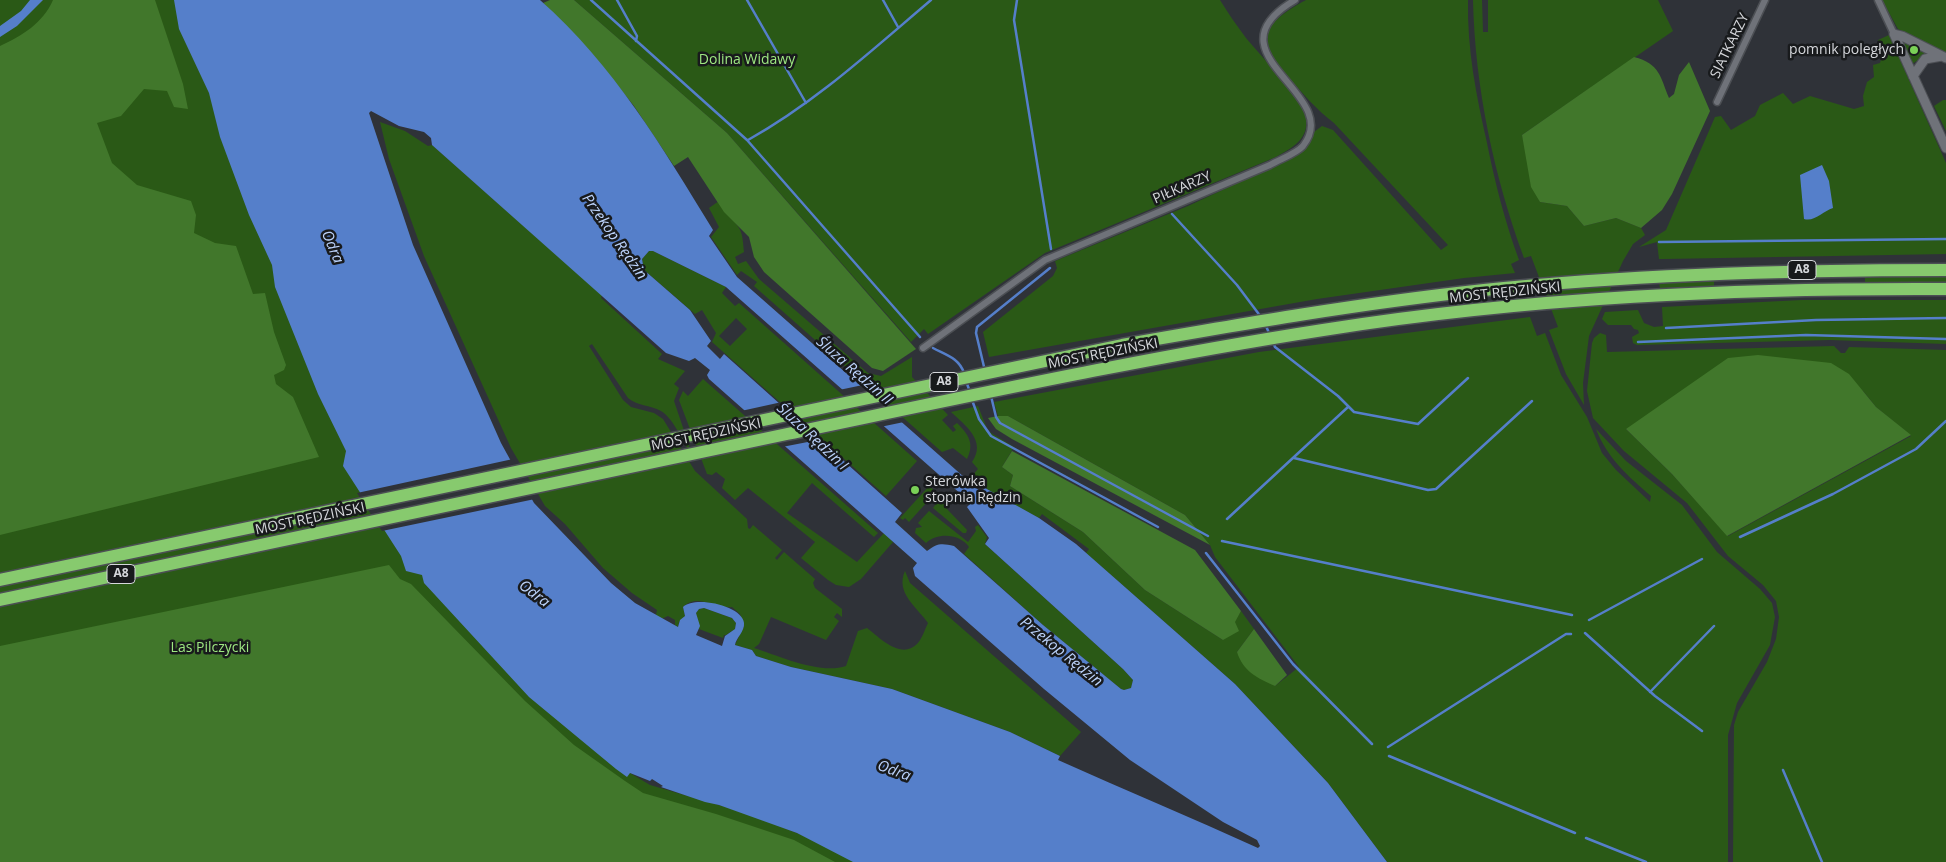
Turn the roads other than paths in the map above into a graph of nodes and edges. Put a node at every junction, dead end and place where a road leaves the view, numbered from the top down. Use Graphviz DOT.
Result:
graph roads {
  1 [pos="1295,0"];
  2 [pos="1765,0"];
  3 [pos="1878,0"];
  4 [pos="1894,34"];
  5 [pos="1944,57"];
  6 [pos="1913,76"];
  7 [pos="1717,102"];
  8 [pos="1946,148"];
  9 [pos="1946,270"];
  10 [pos="1946,290"];
  11 [pos="923,348"];
  12 [pos="0,580"];
  13 [pos="0,600"];
  1 -- 11 [label="street, PIŁKARZY"];
  2 -- 7 [label="street, SIATKARZY"];
  3 -- 4 [label="street"];
  4 -- 5 [label="street"];
  4 -- 6 [label="street"];
  5 -- 6 [label="street"];
  6 -- 8 [label="street"];
  9 -- 12 [label="highway, MOST RĘDZIŃSKI / A8"];
  10 -- 13 [label="highway, MOST RĘDZIŃSKI / A8"];
}
